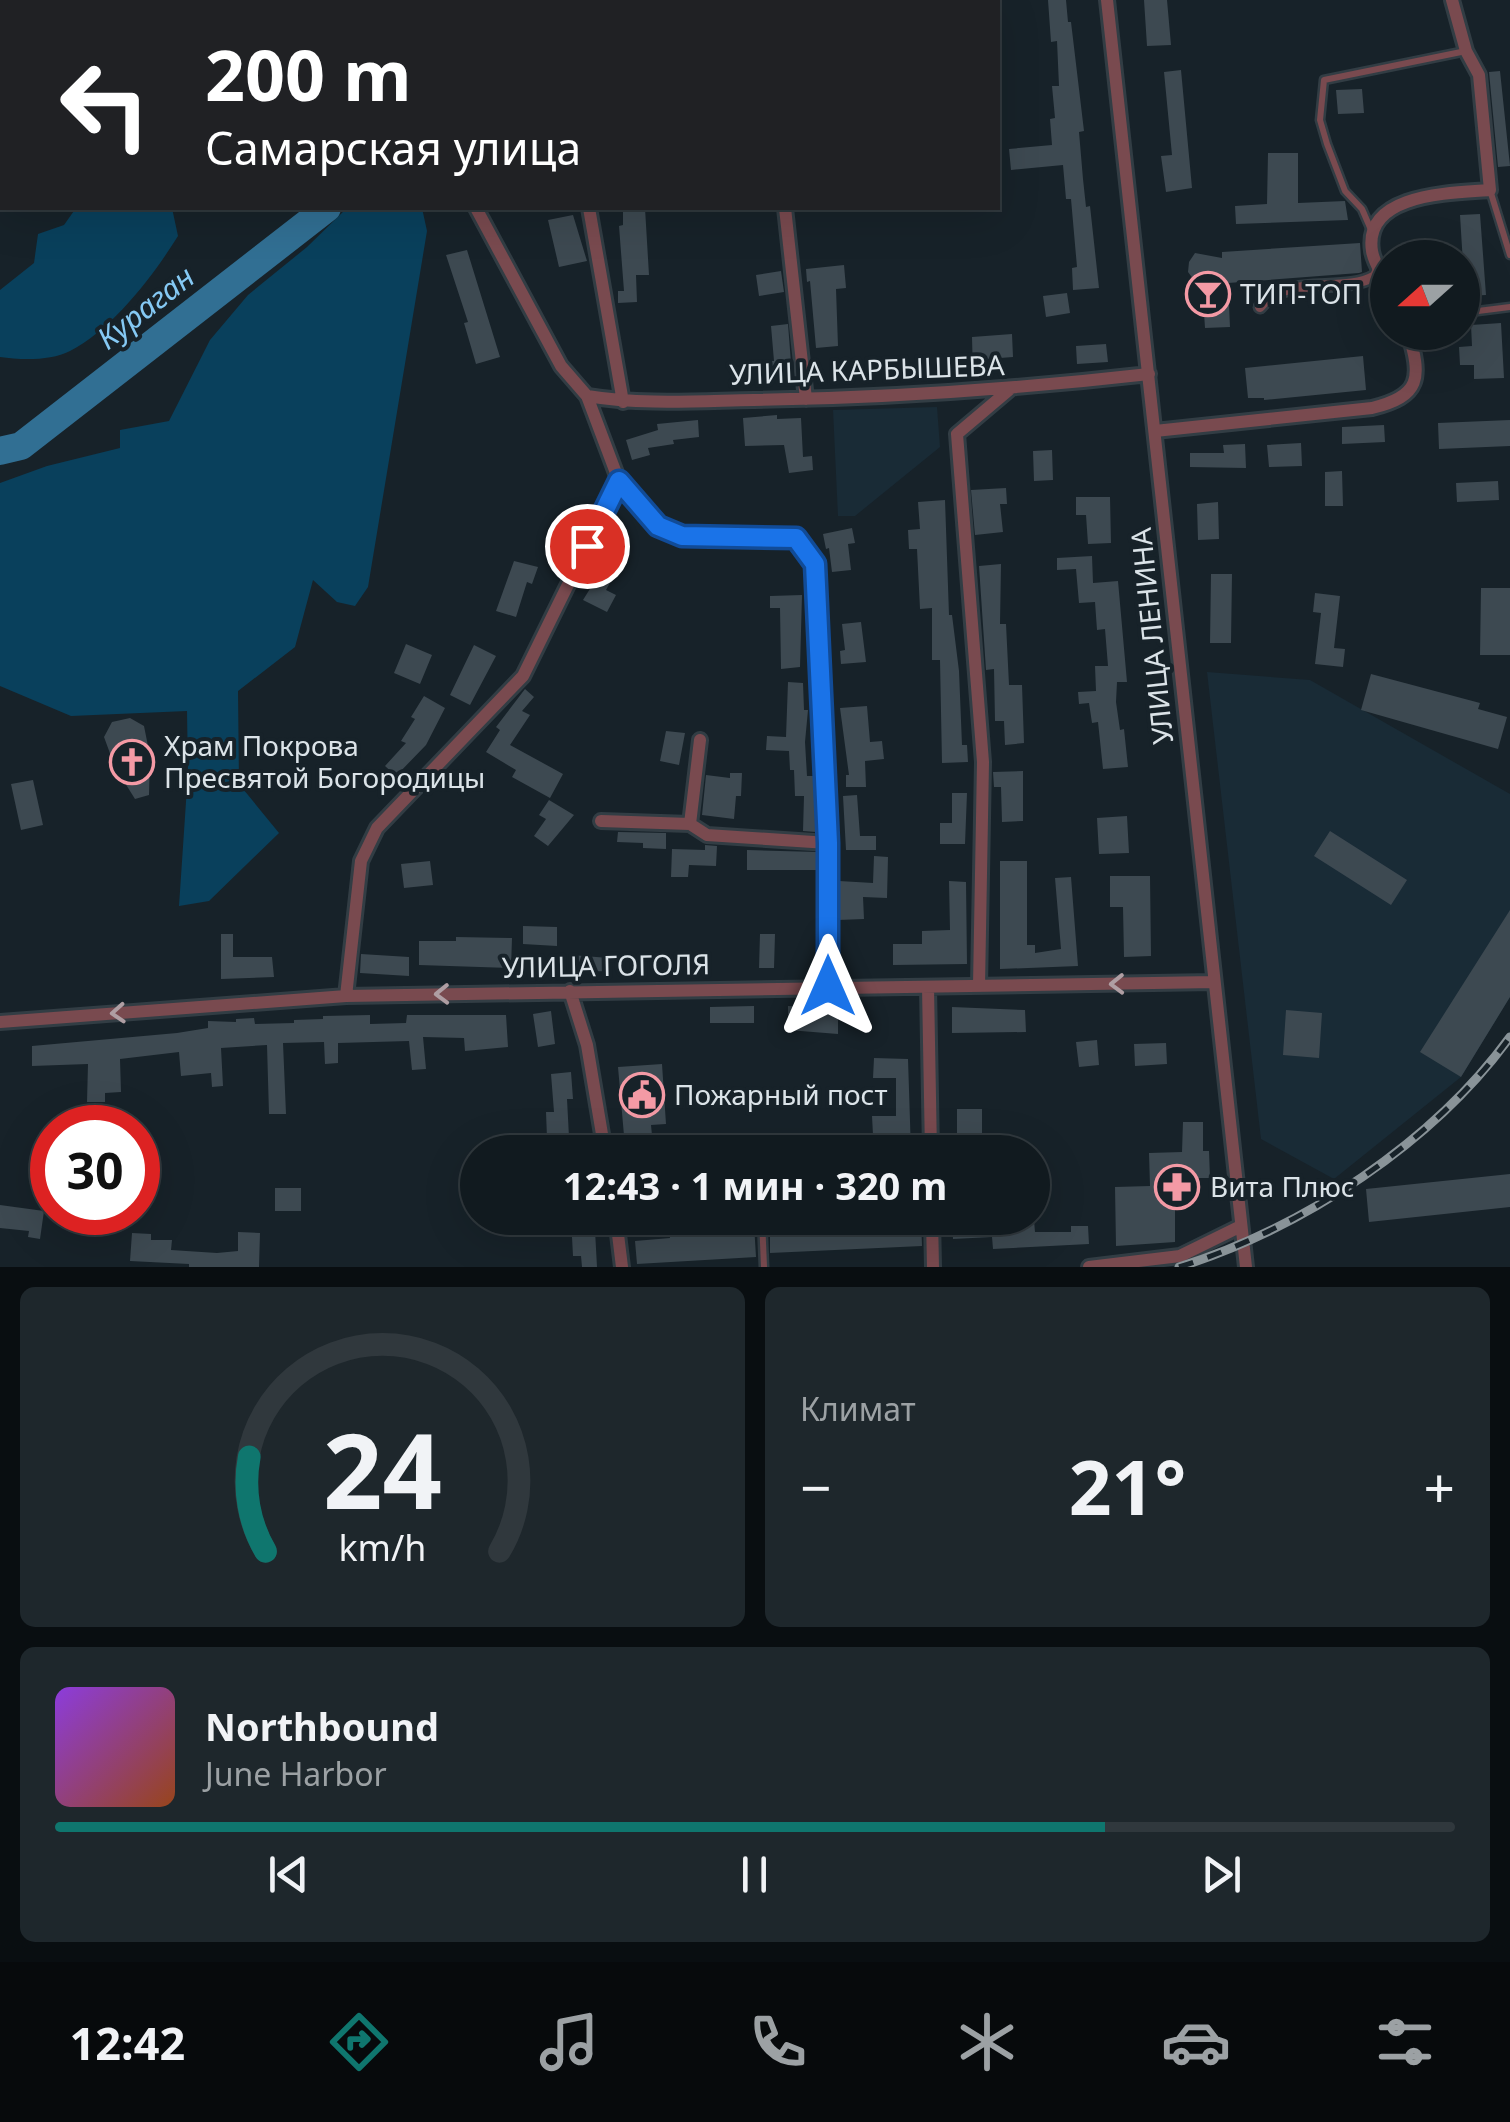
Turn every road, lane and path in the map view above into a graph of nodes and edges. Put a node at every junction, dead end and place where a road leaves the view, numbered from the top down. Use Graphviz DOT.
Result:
graph roads {
  1 [pos="1108,0"];
  2 [pos="1452,0"];
  3 [pos="1466,51"];
  4 [pos="1490,190"];
  5 [pos="477,210"];
  6 [pos="589,210"];
  7 [pos="785,210"];
  8 [pos="1372,234"];
  9 [pos="1372,240"];
  10 [pos="1510,255"];
  11 [pos="1370,279"];
  12 [pos="1260,307"];
  13 [pos="1510,307"];
  14 [pos="1480,311"];
  15 [pos="1413,350"];
  16 [pos="1148,374"];
  17 [pos="1009,390"];
  18 [pos="587,396"];
  19 [pos="806,399"];
  20 [pos="623,402"];
  21 [pos="1155,431"];
  22 [pos="619,481"];
  23 [pos="700,740"];
  24 [pos="601,820"];
  25 [pos="690,824"];
  26 [pos="828,843"];
  27 [pos="1214,982"];
  28 [pos="828,986"];
  29 [pos="978,986"];
  30 [pos="928,987"];
  31 [pos="570,991"];
  32 [pos="346,996"];
  33 [pos="0,1022"];
  34 [pos="602,1135"];
  35 [pos="931,1135"];
  36 [pos="1241,1226"];
  37 [pos="618,1235"];
  38 [pos="763,1235"];
  39 [pos="932,1235"];
  40 [pos="622,1267"];
  41 [pos="764,1267"];
  42 [pos="933,1267"];
  43 [pos="1089,1267"];
  44 [pos="1246,1267"];
  1 -- 16 [label="street, УЛИЦА ЛЕНИНА"];
  2 -- 3 [label="street"];
  3 -- 4 [label="street"];
  3 -- 8 [label="lane"];
  4 -- 8 [label="street"];
  4 -- 10 [label="lane"];
  5 -- 18 [label="street"];
  6 -- 20 [label="street"];
  7 -- 19 [label="street"];
  8 -- 9 [label="street"];
  11 -- 12 [label="street"];
  13 -- 14 [label="lane"];
  15 -- 21 [label="street"];
  16 -- 17 [label="street, УЛИЦА КАРБЫШЕВА"];
  16 -- 21 [label="street, УЛИЦА ЛЕНИНА"];
  17 -- 19 [label="street, УЛИЦА КАРБЫШЕВА"];
  17 -- 29 [label="street"];
  18 -- 20 [label="street, УЛИЦА КАРБЫШЕВА"];
  18 -- 22 [label="street"];
  19 -- 20 [label="street, УЛИЦА КАРБЫШЕВА"];
  21 -- 27 [label="street, УЛИЦА ЛЕНИНА"];
  22 -- 26 [label="street"];
  22 -- 32 [label="street"];
  23 -- 25 [label="street"];
  24 -- 25 [label="street"];
  25 -- 26 [label="street"];
  26 -- 28 [label="street"];
  27 -- 29 [label="street, УЛИЦА ГОГОЛЯ, one-way"];
  27 -- 36 [label="street, УЛИЦА ЛЕНИНА"];
  28 -- 30 [label="street, УЛИЦА ГОГОЛЯ"];
  28 -- 31 [label="street, УЛИЦА ГОГОЛЯ"];
  29 -- 30 [label="street, УЛИЦА ГОГОЛЯ"];
  30 -- 35 [label="street"];
  31 -- 32 [label="street, УЛИЦА ГОГОЛЯ, one-way"];
  31 -- 34 [label="street"];
  32 -- 33 [label="street, УЛИЦА ГОГОЛЯ, one-way"];
  36 -- 43 [label="street"];
  36 -- 44 [label="street, УЛИЦА ЛЕНИНА"];
  37 -- 40 [label="street"];
  38 -- 41 [label="lane"];
  39 -- 42 [label="street"];
}
